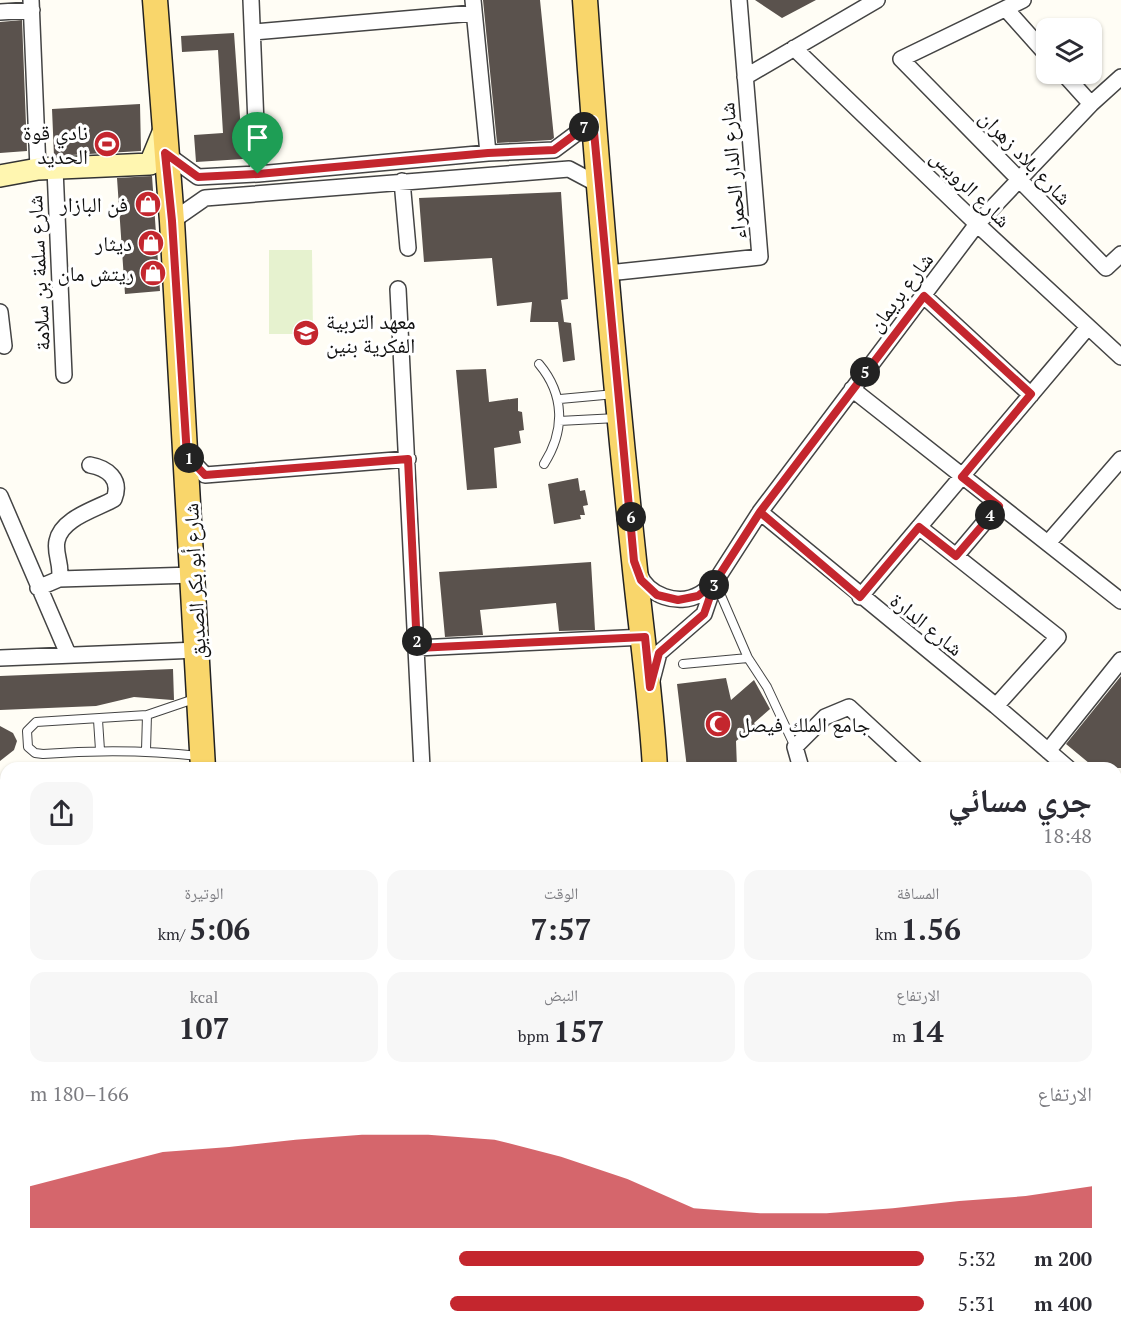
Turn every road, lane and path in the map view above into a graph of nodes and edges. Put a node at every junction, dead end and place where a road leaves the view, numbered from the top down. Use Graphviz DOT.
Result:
graph roads {
  1 [pos="155,0"];
  2 [pos="251,0"];
  3 [pos="585,0"];
  4 [pos="739,0"];
  5 [pos="1023,0"];
  6 [pos="871,2"];
  7 [pos="31,5"];
  8 [pos="474,6"];
  9 [pos="1006,9"];
  10 [pos="0,12"];
  11 [pos="253,32"];
  12 [pos="1036,43"];
  13 [pos="794,48"];
  14 [pos="745,77"];
  15 [pos="1121,77"];
  16 [pos="1073,84"];
  17 [pos="1091,104"];
  18 [pos="593,121"];
  19 [pos="164,141"];
  20 [pos="488,153"];
  21 [pos="46,169"];
  22 [pos="258,174"];
  23 [pos="0,176"];
  24 [pos="1018,179"];
  25 [pos="402,181"];
  26 [pos="599,185"];
  27 [pos="172,221"];
  28 [pos="977,224"];
  29 [pos="408,248"];
  30 [pos="1121,254"];
  31 [pos="608,273"];
  32 [pos="398,289"];
  33 [pos="924,296"];
  34 [pos="0,312"];
  35 [pos="1088,327"];
  36 [pos="4,346"];
  37 [pos="1121,357"];
  38 [pos="539,364"];
  39 [pos="64,375"];
  40 [pos="852,389"];
  41 [pos="1031,394"];
  42 [pos="560,399"];
  43 [pos="620,406"];
  44 [pos="560,421"];
  45 [pos="187,456"];
  46 [pos="408,459"];
  47 [pos="1121,459"];
  48 [pos="544,464"];
  49 [pos="90,465"];
  50 [pos="962,477"];
  51 [pos="0,496"];
  52 [pos="999,506"];
  53 [pos="760,512"];
  54 [pos="919,527"];
  55 [pos="1048,543"];
  56 [pos="956,556"];
  57 [pos="634,561"];
  58 [pos="194,575"];
  59 [pos="59,579"];
  60 [pos="715,582"];
  61 [pos="38,588"];
  62 [pos="860,597"];
  63 [pos="1121,601"];
  64 [pos="645,637"];
  65 [pos="417,648"];
  66 [pos="198,650"];
  67 [pos="68,654"];
  68 [pos="0,658"];
  69 [pos="748,658"];
  70 [pos="1121,660"];
  71 [pos="683,664"];
  72 [pos="650,687"];
  73 [pos="201,697"];
  74 [pos="996,706"];
  75 [pos="147,715"];
  76 [pos="98,720"];
  77 [pos="795,747"];
  78 [pos="100,750"];
  79 [pos="146,750"];
  80 [pos="1048,751"];
  81 [pos="203,762"];
  82 [pos="422,762"];
  83 [pos="655,762"];
  84 [pos="799,762"];
  85 [pos="909,762"];
  86 [pos="1061,762"];
  1 -- 19 [label="main road, شارع أبو بكر الصديق"];
  2 -- 11 [label="street"];
  3 -- 18 [label="main road"];
  4 -- 14 [label="street, شارع الدار الحمراء"];
  5 -- 9 [label="street"];
  6 -- 13 [label="street"];
  7 -- 10 [label="street"];
  7 -- 21 [label="street, شارع سلمة بن سلامة"];
  8 -- 11 [label="street"];
  8 -- 20 [label="street"];
  9 -- 12 [label="street"];
  9 -- 24 [label="street, شارع بلاد زهران"];
  11 -- 22 [label="street"];
  13 -- 14 [label="street"];
  13 -- 28 [label="street, شارع الرويس"];
  14 -- 31 [label="street, شارع الدار الحمراء"];
  15 -- 17 [label="street, شارع بريمان"];
  16 -- 17 [label="street"];
  17 -- 24 [label="street, شارع بريمان"];
  18 -- 20 [label="street"];
  18 -- 26 [label="main road"];
  19 -- 21 [label="street"];
  19 -- 22 [label="street"];
  19 -- 27 [label="main road, شارع أبو بكر الصديق"];
  20 -- 22 [label="street"];
  21 -- 23 [label="street"];
  21 -- 39 [label="street, شارع سلمة بن سلامة"];
  24 -- 28 [label="street, شارع بريمان"];
  24 -- 30 [label="street, شارع بلاد زهران"];
  25 -- 26 [label="street"];
  25 -- 27 [label="street"];
  25 -- 29 [label="street"];
  26 -- 31 [label="main road"];
  27 -- 45 [label="main road, شارع أبو بكر الصديق"];
  28 -- 33 [label="street, شارع بريمان"];
  28 -- 35 [label="street, شارع الرويس"];
  31 -- 43 [label="main road"];
  32 -- 46 [label="street"];
  33 -- 40 [label="street, شارع بريمان"];
  33 -- 41 [label="street"];
  34 -- 36 [label="street"];
  35 -- 37 [label="street, شارع الرويس"];
  35 -- 41 [label="street"];
  38 -- 42 [label="lane"];
  40 -- 50 [label="street"];
  40 -- 53 [label="street, شارع بريمان"];
  41 -- 50 [label="street"];
  42 -- 43 [label="lane"];
  42 -- 44 [label="lane"];
  43 -- 44 [label="lane"];
  43 -- 57 [label="main road"];
  44 -- 48 [label="lane"];
  45 -- 46 [label="street"];
  45 -- 58 [label="main road, شارع أبو بكر الصديق"];
  46 -- 65 [label="street"];
  47 -- 55 [label="street"];
  49 -- 59 [label="street"];
  50 -- 52 [label="street"];
  50 -- 54 [label="street"];
  51 -- 61 [label="street"];
  52 -- 55 [label="street"];
  52 -- 56 [label="street"];
  53 -- 60 [label="street, شارع بريمان"];
  53 -- 62 [label="street, شارع الدارة"];
  54 -- 56 [label="street"];
  54 -- 62 [label="street"];
  55 -- 63 [label="street"];
  56 -- 74 [label="street"];
  57 -- 60 [label="street"];
  57 -- 64 [label="main road"];
  58 -- 59 [label="street"];
  58 -- 66 [label="main road, شارع أبو بكر الصديق"];
  59 -- 61 [label="street"];
  60 -- 69 [label="lane"];
  60 -- 72 [label="street"];
  61 -- 67 [label="street"];
  62 -- 74 [label="street, شارع الدارة"];
  64 -- 65 [label="street"];
  64 -- 72 [label="main road"];
  65 -- 82 [label="street"];
  66 -- 67 [label="street"];
  66 -- 73 [label="main road, شارع أبو بكر الصديق"];
  67 -- 68 [label="street"];
  69 -- 71 [label="lane"];
  69 -- 77 [label="lane"];
  70 -- 80 [label="street"];
  72 -- 83 [label="main road"];
  73 -- 75 [label="lane"];
  73 -- 81 [label="main road, شارع أبو بكر الصديق"];
  74 -- 80 [label="street, شارع الدارة"];
  75 -- 76 [label="lane"];
  75 -- 79 [label="lane"];
  76 -- 78 [label="lane"];
  76 -- 78 [label="lane"];
  77 -- 84 [label="street"];
  77 -- 85 [label="street"];
  78 -- 79 [label="lane"];
  79 -- 81 [label="lane"];
  80 -- 86 [label="street, شارع الدارة"];
}
